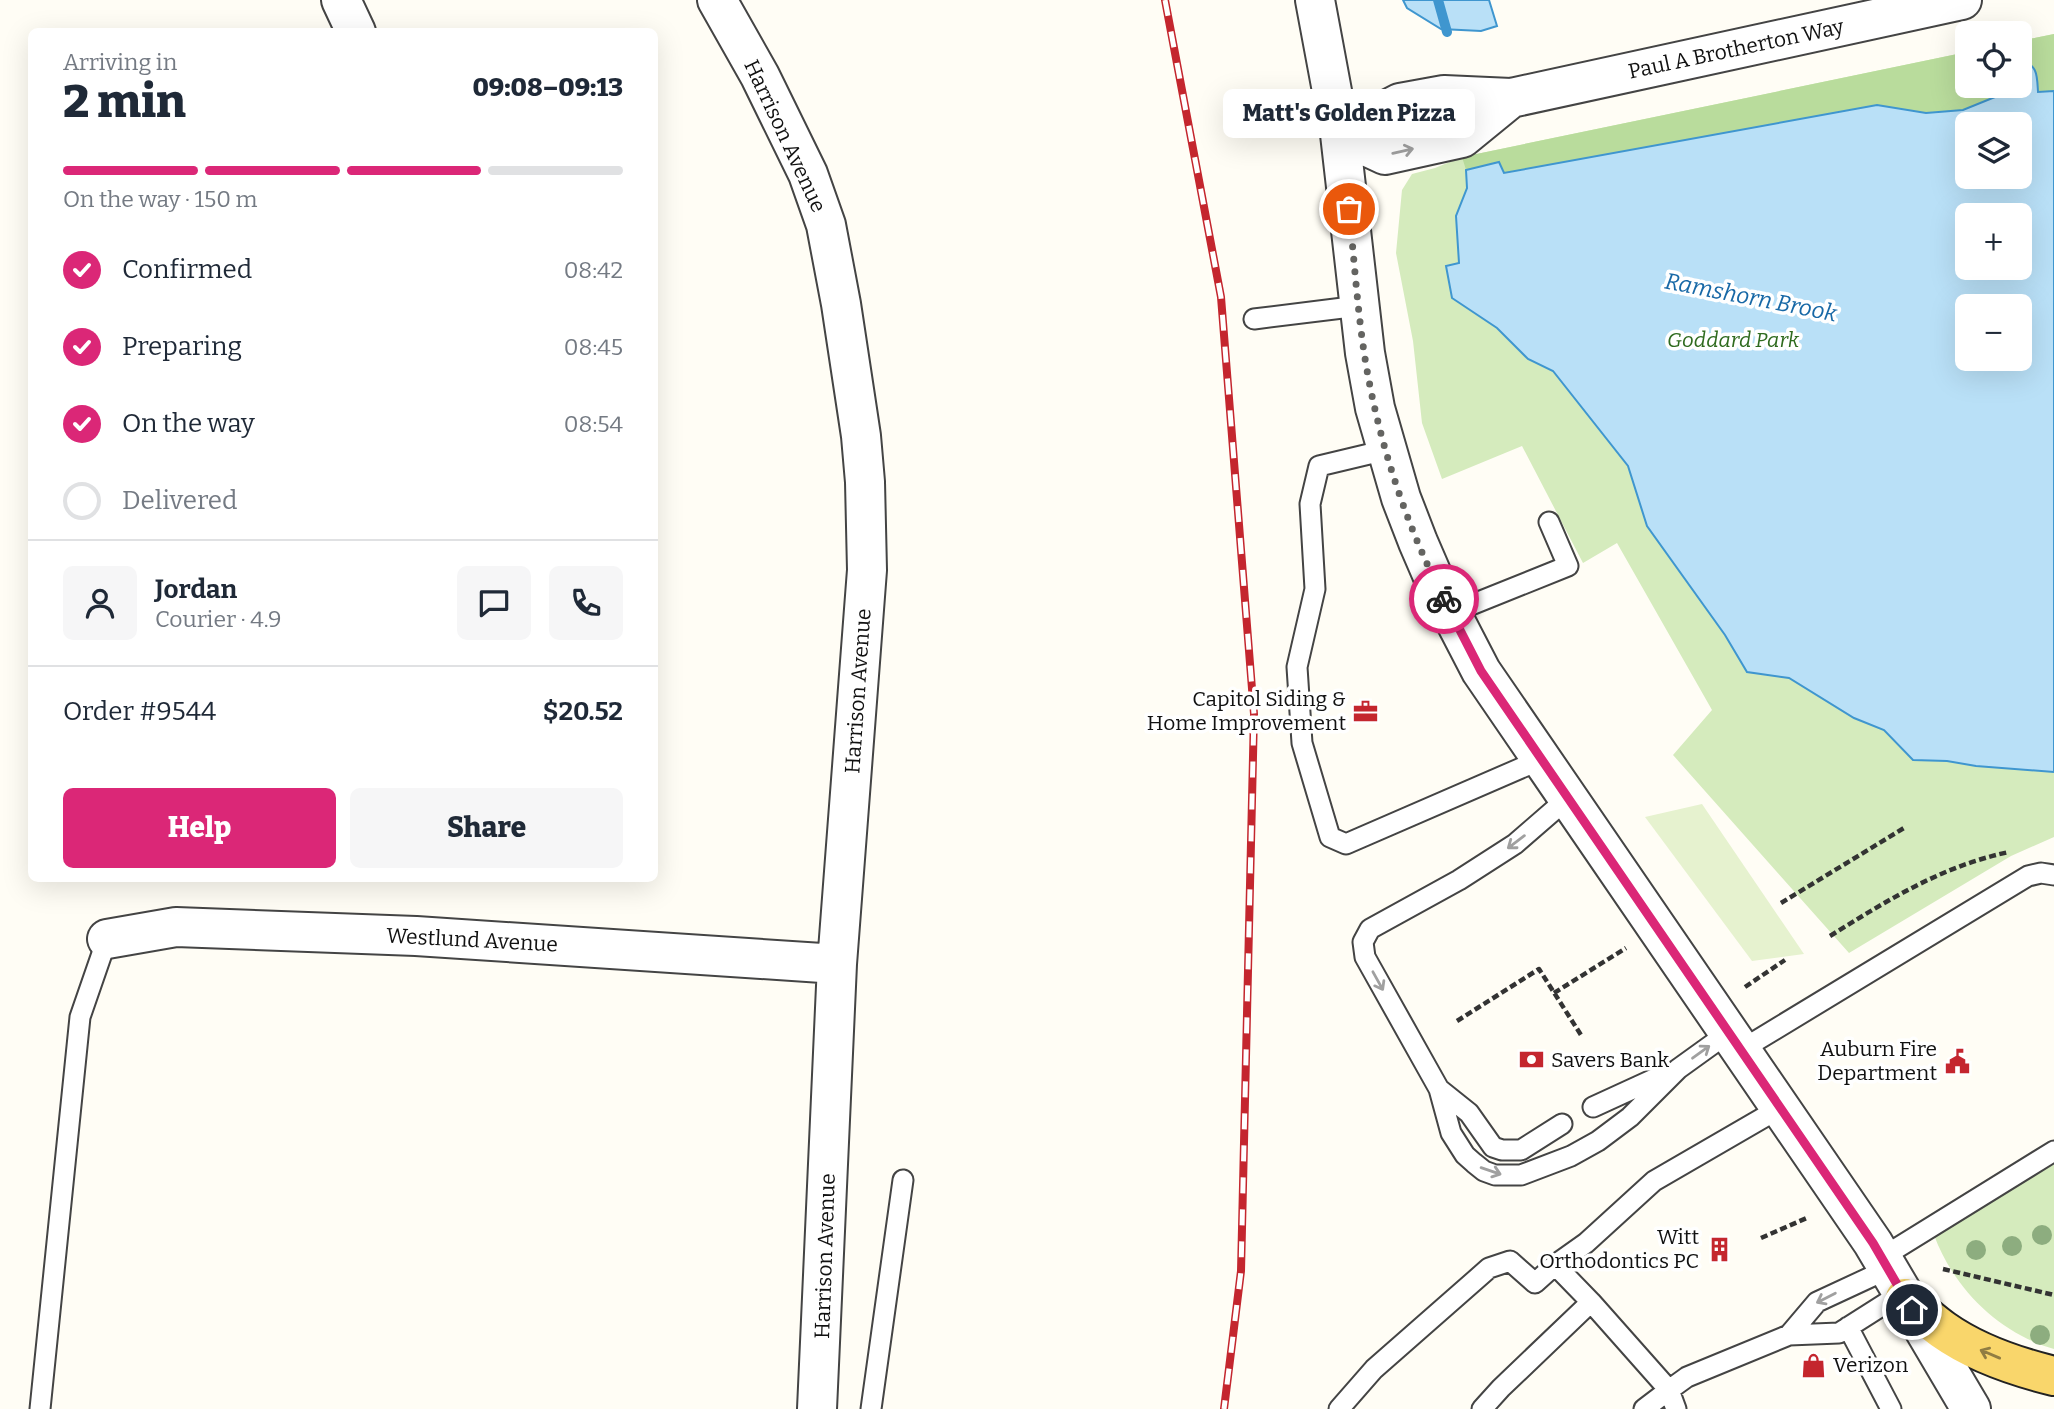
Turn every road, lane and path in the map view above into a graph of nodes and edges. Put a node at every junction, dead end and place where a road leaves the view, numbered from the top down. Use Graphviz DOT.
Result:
graph roads {
  1 [pos="341,0"];
  2 [pos="717,0"];
  3 [pos="1315,0"];
  4 [pos="1962,0"];
  5 [pos="354,28"];
  6 [pos="1340,134"];
  7 [pos="1359,306"];
  8 [pos="1254,319"];
  9 [pos="1386,450"];
  10 [pos="1549,522"];
  11 [pos="1451,613"];
  12 [pos="1542,759"];
  13 [pos="1568,798"];
  14 [pos="1904,828"];
  15 [pos="2011,852"];
  16 [pos="2054,876"];
  17 [pos="1781,903"];
  18 [pos="1830,936"];
  19 [pos="107,939"];
  20 [pos="1630,945"];
  21 [pos="1785,960"];
  22 [pos="837,964"];
  23 [pos="1745,987"];
  24 [pos="1554,993"];
  25 [pos="1457,1021"];
  26 [pos="1581,1035"];
  27 [pos="1735,1042"];
  28 [pos="1678,1069"];
  29 [pos="1439,1089"];
  30 [pos="1593,1107"];
  31 [pos="1780,1108"];
  32 [pos="1562,1124"];
  33 [pos="2054,1151"];
  34 [pos="903,1181"];
  35 [pos="1819,1213"];
  36 [pos="1761,1238"];
  37 [pos="1555,1265"];
  38 [pos="1943,1269"];
  39 [pos="1894,1279"];
  40 [pos="2054,1295"];
  41 [pos="1591,1302"];
  42 [pos="1848,1327"];
  43 [pos="1789,1335"];
  44 [pos="2054,1376"];
  45 [pos="1669,1390"];
  46 [pos="40,1409"];
  47 [pos="817,1409"];
  48 [pos="871,1409"];
  49 [pos="1339,1409"];
  50 [pos="1482,1409"];
  51 [pos="1644,1409"];
  52 [pos="1676,1409"];
  53 [pos="1891,1409"];
  54 [pos="1971,1409"];
  1 -- 5 [label="street"];
  2 -- 22 [label="street, Harrison Avenue"];
  3 -- 6 [label="street"];
  4 -- 6 [label="street, Paul A Brotherton Way"];
  6 -- 7 [label="street"];
  7 -- 8 [label="lane"];
  7 -- 9 [label="street"];
  9 -- 11 [label="street"];
  9 -- 12 [label="lane"];
  10 -- 11 [label="lane"];
  11 -- 12 [label="street"];
  12 -- 13 [label="street"];
  13 -- 27 [label="street"];
  13 -- 29 [label="lane, one-way"];
  14 -- 17 [label="path"];
  15 -- 18 [label="path"];
  16 -- 27 [label="lane"];
  19 -- 22 [label="street, Westlund Avenue"];
  19 -- 46 [label="lane"];
  20 -- 24 [label="path"];
  21 -- 23 [label="path"];
  22 -- 47 [label="street, Harrison Avenue"];
  24 -- 25 [label="path"];
  24 -- 26 [label="path"];
  28 -- 27 [label="lane, one-way"];
  27 -- 31 [label="street"];
  29 -- 28 [label="lane, one-way"];
  28 -- 30 [label="lane"];
  29 -- 32 [label="lane"];
  31 -- 37 [label="lane"];
  31 -- 39 [label="street"];
  33 -- 39 [label="lane"];
  34 -- 48 [label="lane"];
  35 -- 36 [label="path"];
  37 -- 41 [label="lane"];
  37 -- 49 [label="lane"];
  38 -- 40 [label="path"];
  39 -- 42 [label="lane"];
  39 -- 43 [label="lane, one-way"];
  44 -- 39 [label="main road, one-way"];
  39 -- 54 [label="street"];
  41 -- 45 [label="lane"];
  41 -- 50 [label="lane"];
  42 -- 43 [label="lane"];
  42 -- 53 [label="lane"];
  43 -- 45 [label="lane"];
  45 -- 51 [label="lane"];
  45 -- 52 [label="lane"];
}
